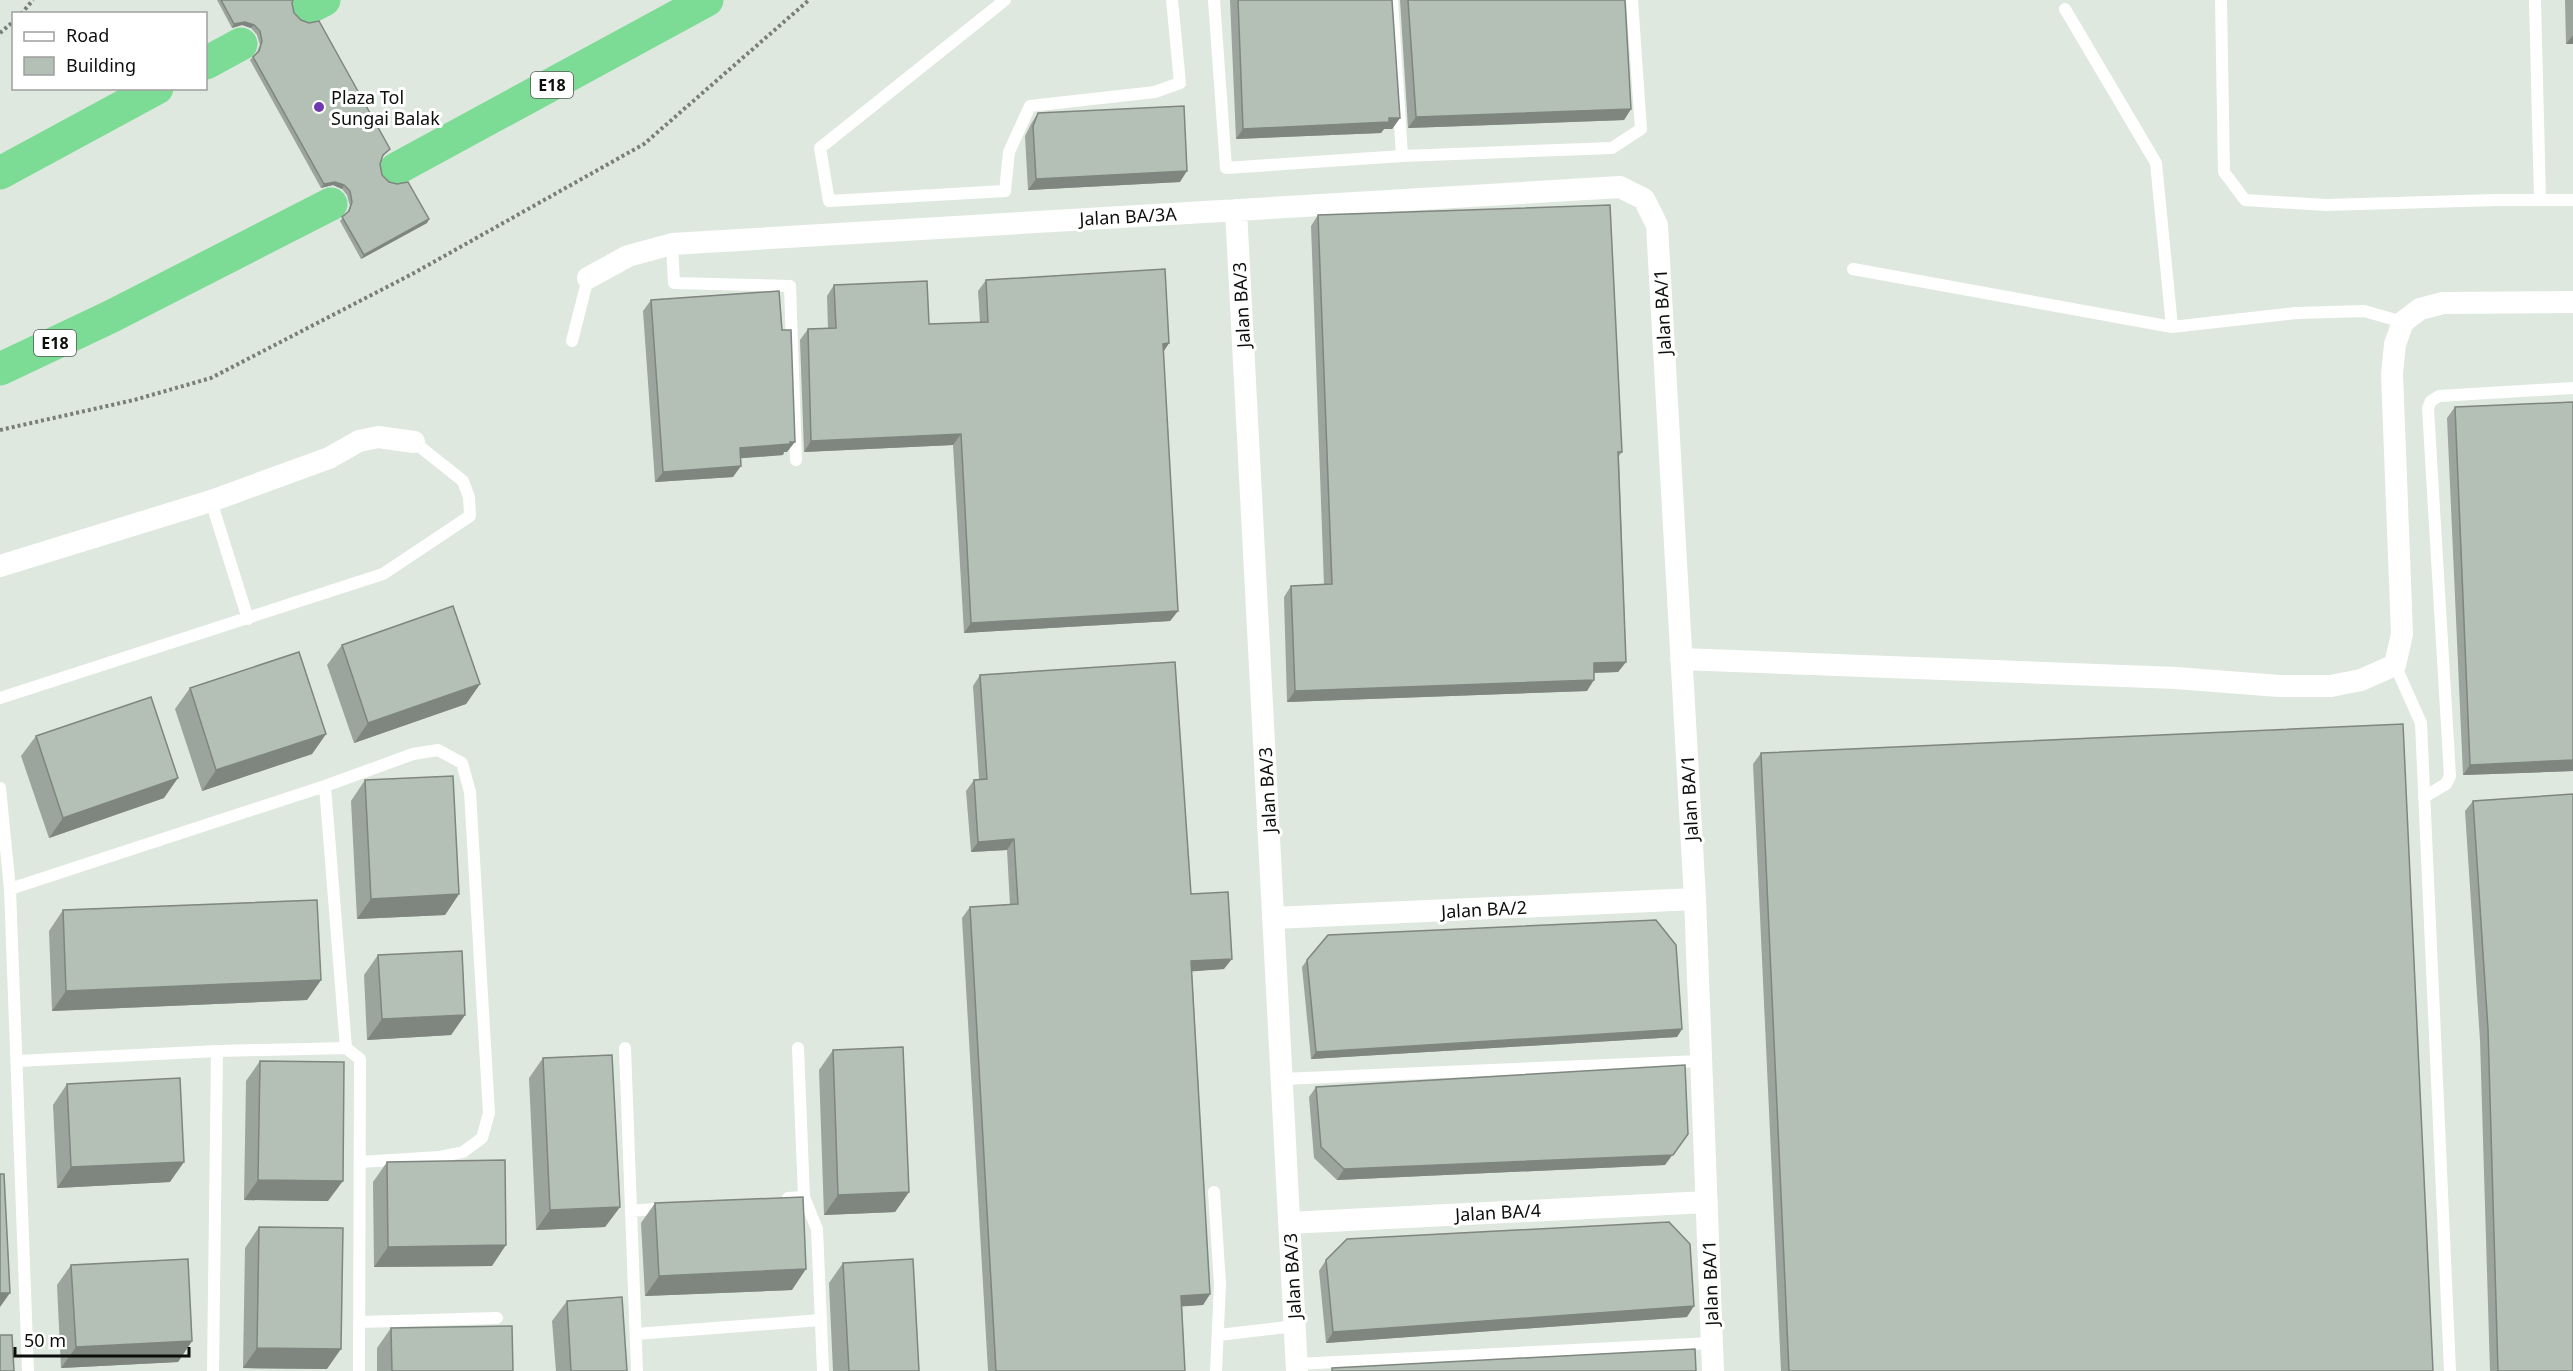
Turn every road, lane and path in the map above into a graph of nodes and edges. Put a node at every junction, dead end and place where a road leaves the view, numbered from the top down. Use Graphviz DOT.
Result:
graph roads {
  1 [pos="33,0"];
  2 [pos="707,0"];
  3 [pos="809,0"];
  4 [pos="1005,0"];
  5 [pos="1172,0"];
  6 [pos="1214,0"];
  7 [pos="1392,0"];
  8 [pos="1632,0"];
  9 [pos="2221,0"];
  10 [pos="2535,0"];
  11 [pos="2065,9"];
  12 [pos="23,12"];
  13 [pos="12,23"];
  14 [pos="0,33"];
  15 [pos="241,44"];
  16 [pos="207,62"];
  17 [pos="153,90"];
  18 [pos="1402,156"];
  19 [pos="396,169"];
  20 [pos="0,173"];
  21 [pos="2540,200"];
  22 [pos="2573,200"];
  23 [pos="331,204"];
  24 [pos="1236,210"];
  25 [pos="1657,225"];
  26 [pos="672,244"];
  27 [pos="1853,269"];
  28 [pos="588,278"];
  29 [pos="2573,302"];
  30 [pos="2403,322"];
  31 [pos="2172,327"];
  32 [pos="572,341"];
  33 [pos="0,369"];
  34 [pos="2573,388"];
  35 [pos="0,430"];
  36 [pos="414,442"];
  37 [pos="796,460"];
  38 [pos="211,501"];
  39 [pos="0,566"];
  40 [pos="248,619"];
  41 [pos="1681,659"];
  42 [pos="2395,665"];
  43 [pos="0,698"];
  44 [pos="325,786"];
  45 [pos="0,788"];
  46 [pos="2424,797"];
  47 [pos="10,889"];
  48 [pos="1695,899"];
  49 [pos="1273,918"];
  50 [pos="345,1048"];
  51 [pos="625,1048"];
  52 [pos="798,1048"];
  53 [pos="217,1051"];
  54 [pos="17,1061"];
  55 [pos="1701,1061"];
  56 [pos="1282,1079"];
  57 [pos="360,1162"];
  58 [pos="1214,1192"];
  59 [pos="804,1197"];
  60 [pos="770,1199"];
  61 [pos="1707,1202"];
  62 [pos="677,1207"];
  63 [pos="631,1211"];
  64 [pos="1289,1223"];
  65 [pos="497,1318"];
  66 [pos="821,1320"];
  67 [pos="359,1322"];
  68 [pos="1295,1326"];
  69 [pos="636,1334"];
  70 [pos="1219,1335"];
  71 [pos="1712,1343"];
  72 [pos="1297,1367"];
  73 [pos="28,1371"];
  74 [pos="213,1371"];
  75 [pos="359,1371"];
  76 [pos="637,1371"];
  77 [pos="823,1371"];
  78 [pos="1216,1371"];
  79 [pos="1713,1371"];
  80 [pos="2450,1371"];
  1 -- 12 [label="path"];
  2 -- 19 [label="highway, E18"];
  3 -- 35 [label="path"];
  4 -- 5 [label="lane"];
  6 -- 18 [label="lane"];
  7 -- 18 [label="lane"];
  8 -- 18 [label="lane"];
  9 -- 21 [label="lane"];
  10 -- 21 [label="lane"];
  11 -- 31 [label="lane"];
  13 -- 14 [label="path"];
  15 -- 16 [label="highway"];
  17 -- 20 [label="highway"];
  21 -- 22 [label="lane"];
  23 -- 33 [label="highway, E18"];
  24 -- 25 [label="street, Jalan BA/3A"];
  24 -- 26 [label="street, Jalan BA/3A"];
  24 -- 49 [label="street, Jalan BA/3"];
  25 -- 41 [label="street, Jalan BA/1"];
  26 -- 28 [label="street, Jalan BA/3A"];
  26 -- 37 [label="lane"];
  27 -- 31 [label="lane"];
  28 -- 32 [label="lane"];
  29 -- 30 [label="street"];
  30 -- 31 [label="lane"];
  30 -- 42 [label="street"];
  34 -- 46 [label="lane"];
  36 -- 38 [label="street"];
  36 -- 40 [label="lane"];
  38 -- 39 [label="street"];
  38 -- 40 [label="lane"];
  40 -- 43 [label="lane"];
  41 -- 42 [label="street"];
  41 -- 48 [label="street, Jalan BA/1"];
  42 -- 46 [label="lane"];
  44 -- 47 [label="lane"];
  44 -- 50 [label="lane"];
  44 -- 57 [label="lane"];
  45 -- 47 [label="lane"];
  46 -- 80 [label="lane"];
  47 -- 54 [label="lane"];
  48 -- 49 [label="street, Jalan BA/2"];
  48 -- 55 [label="street, Jalan BA/1"];
  49 -- 56 [label="street, Jalan BA/3"];
  50 -- 53 [label="lane"];
  50 -- 57 [label="lane"];
  51 -- 63 [label="lane"];
  52 -- 59 [label="lane"];
  53 -- 54 [label="lane"];
  53 -- 74 [label="lane"];
  54 -- 73 [label="lane"];
  55 -- 56 [label="lane"];
  55 -- 61 [label="street, Jalan BA/1"];
  56 -- 64 [label="street, Jalan BA/3"];
  57 -- 67 [label="lane"];
  58 -- 70 [label="lane"];
  59 -- 60 [label="lane"];
  59 -- 66 [label="lane"];
  61 -- 64 [label="street, Jalan BA/4"];
  61 -- 71 [label="street, Jalan BA/1"];
  62 -- 63 [label="lane"];
  63 -- 69 [label="lane"];
  64 -- 68 [label="street, Jalan BA/3"];
  65 -- 67 [label="lane"];
  66 -- 69 [label="lane"];
  66 -- 77 [label="lane"];
  67 -- 75 [label="lane"];
  68 -- 70 [label="lane"];
  68 -- 72 [label="street, Jalan BA/3"];
  69 -- 76 [label="lane"];
  70 -- 78 [label="lane"];
  71 -- 72 [label="lane"];
  71 -- 79 [label="street, Jalan BA/1"];
}
